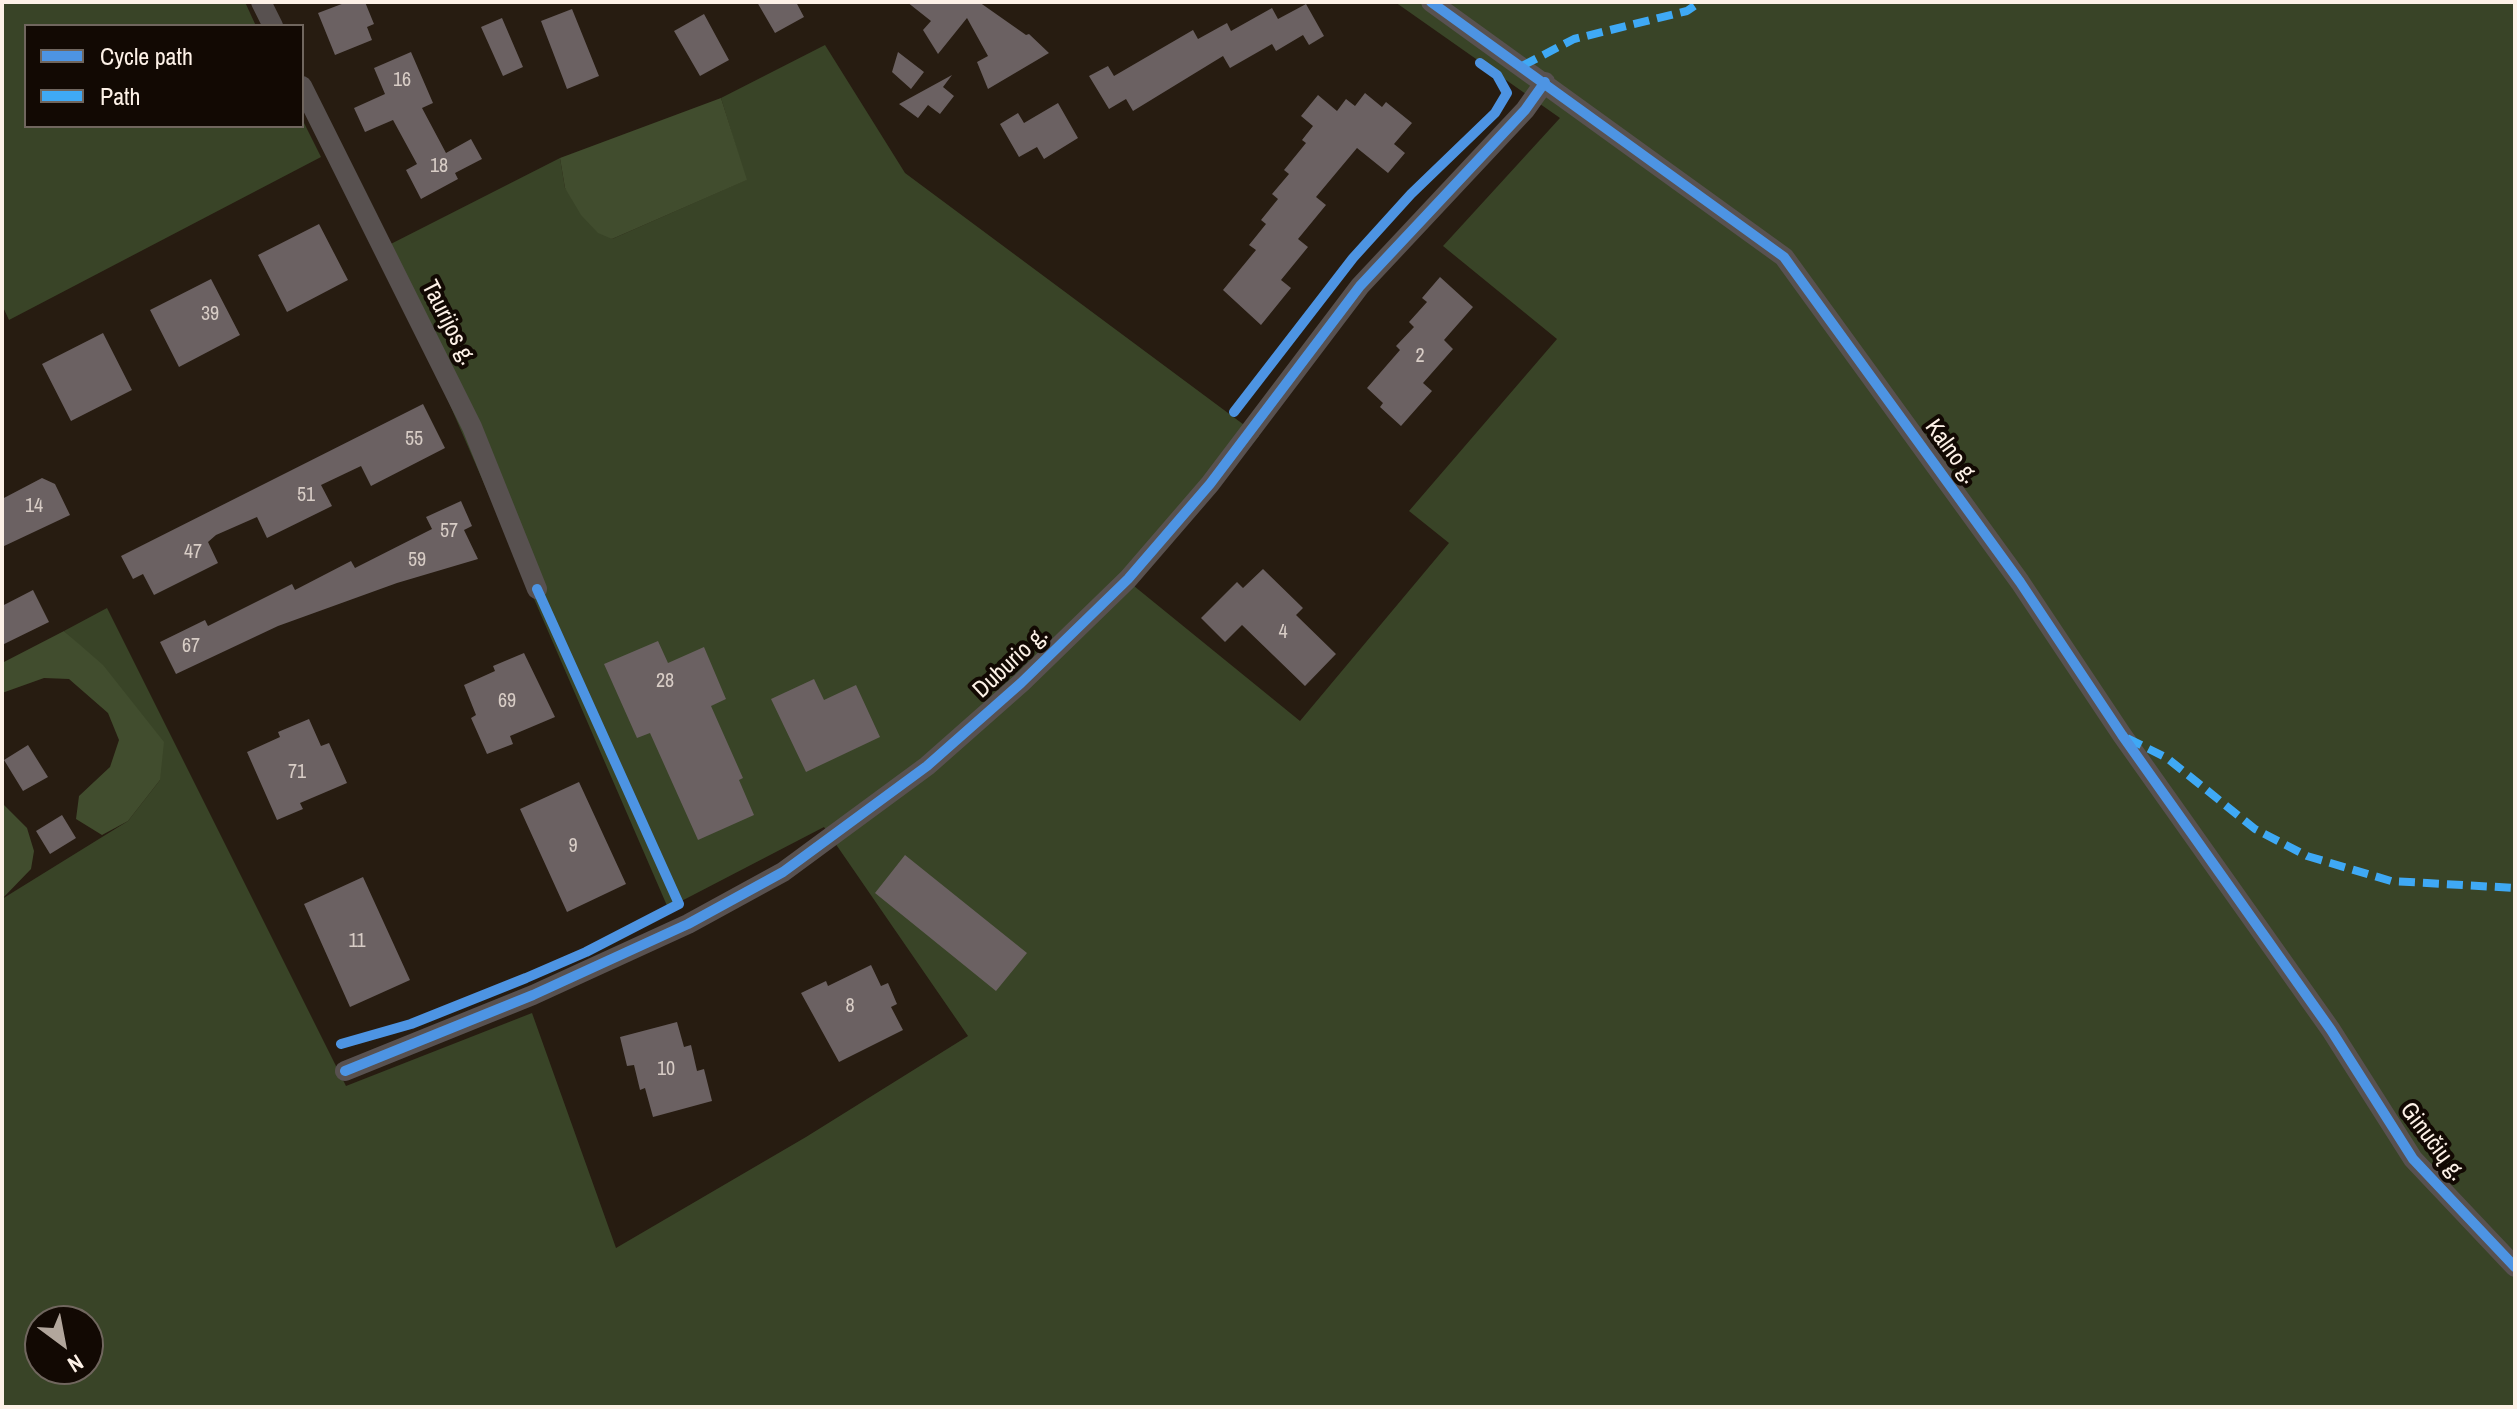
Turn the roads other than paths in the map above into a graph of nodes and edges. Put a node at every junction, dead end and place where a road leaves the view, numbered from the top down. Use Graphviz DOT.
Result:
graph roads {
  1 [pos="261,2"];
  2 [pos="1431,2"];
  3 [pos="272,24"];
  4 [pos="1545,82"];
  5 [pos="304,90"];
  6 [pos="537,589"];
  7 [pos="2331,1030"];
  8 [pos="345,1071"];
  9 [pos="2515,1267"];
  1 -- 3 [label="street"];
  2 -- 4 [label="street, Kalno g."];
  4 -- 7 [label="street, Kalno g."];
  4 -- 8 [label="street, Duburio g."];
  5 -- 6 [label="street, Taurijos g."];
  7 -- 9 [label="street, Ginučių g."];
}
